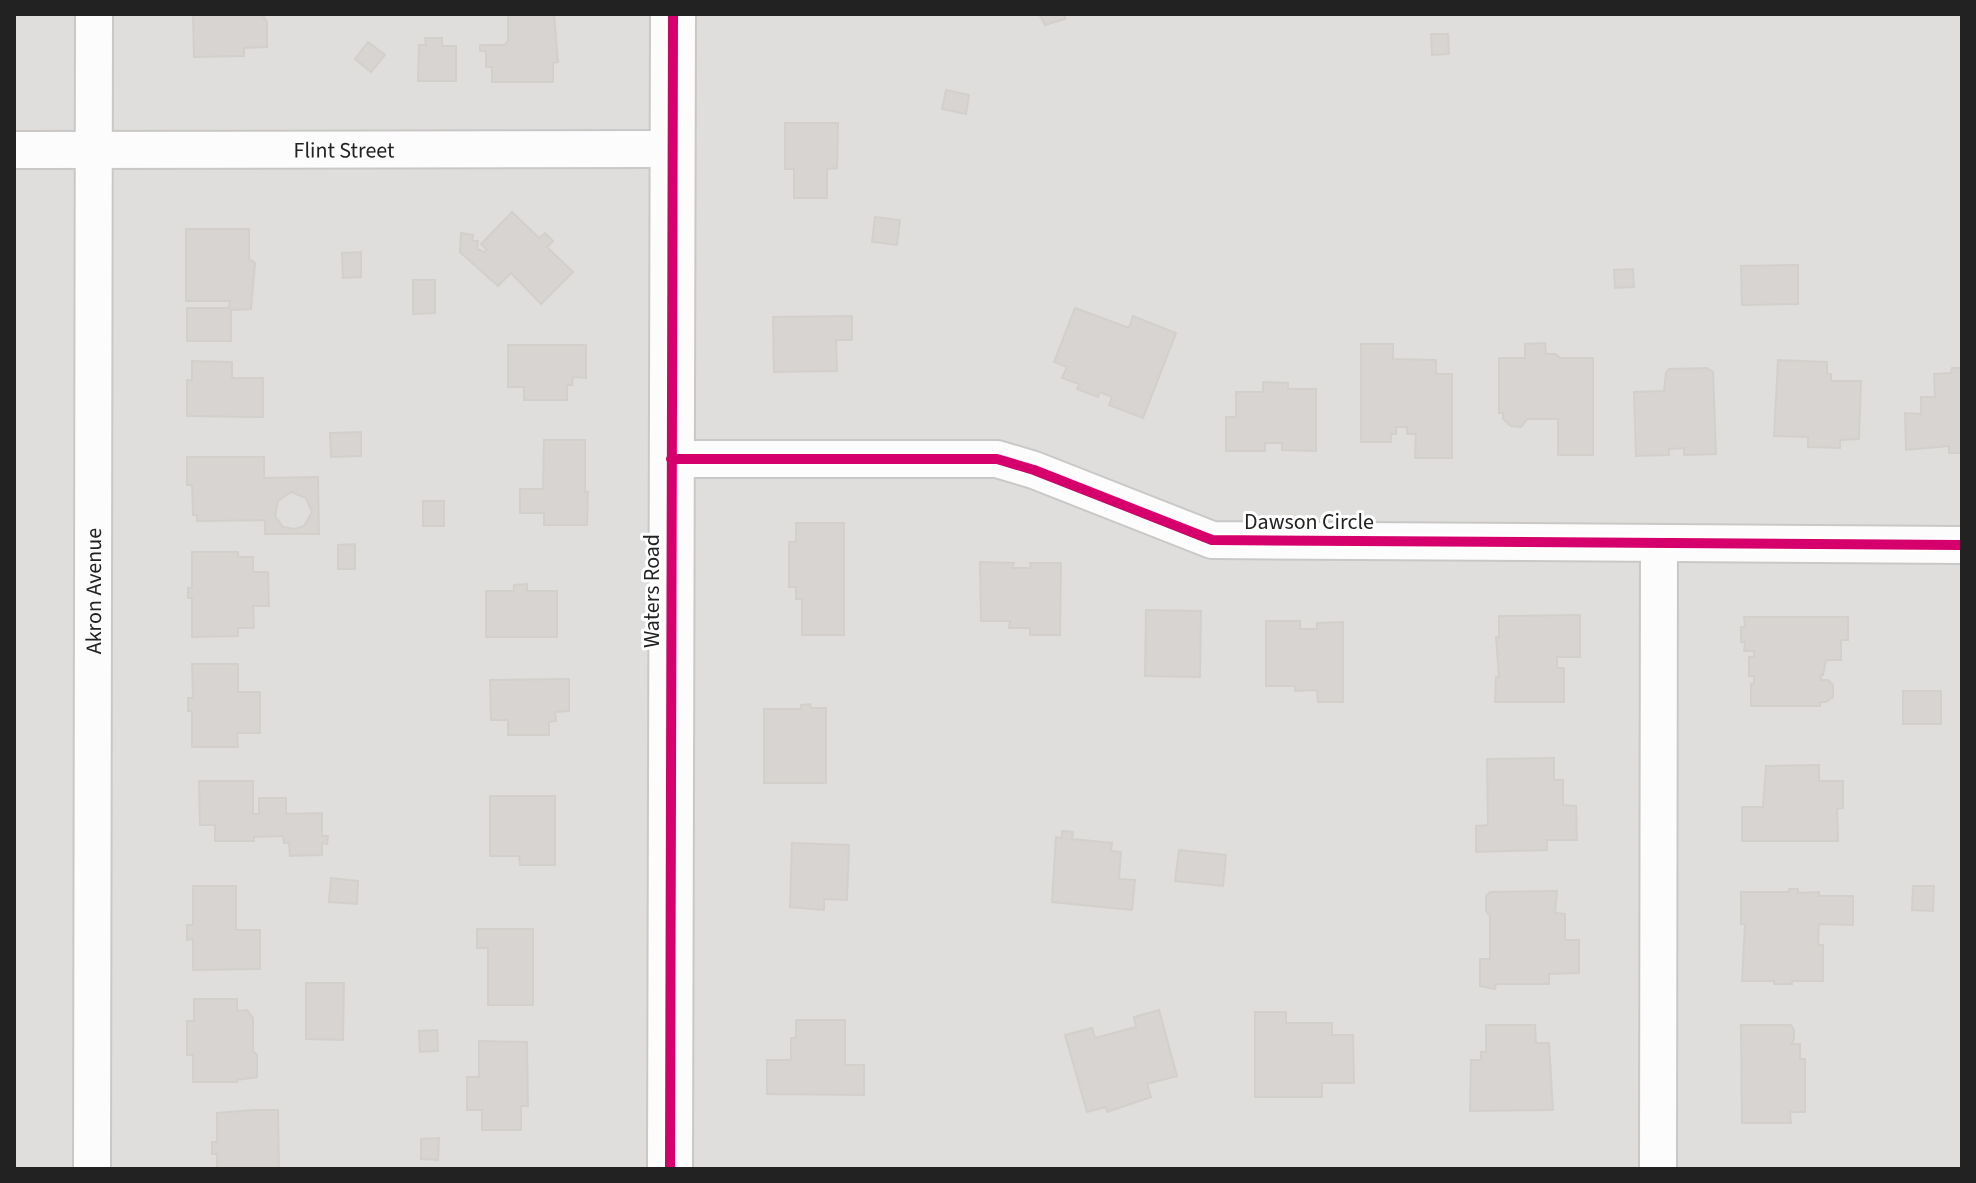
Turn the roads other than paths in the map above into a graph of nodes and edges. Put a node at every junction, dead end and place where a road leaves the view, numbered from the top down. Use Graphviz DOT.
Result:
graph roads {
  1 [pos="94,14"];
  2 [pos="673,14"];
  3 [pos="672,149"];
  4 [pos="14,150"];
  5 [pos="94,150"];
  6 [pos="671,459"];
  7 [pos="1659,543"];
  8 [pos="1962,545"];
  9 [pos="92,1169"];
  10 [pos="670,1169"];
  11 [pos="1658,1169"];
  1 -- 5 [label="street, Akron Avenue"];
  2 -- 3 [label="street, Waters Road"];
  3 -- 5 [label="street, Flint Street"];
  3 -- 6 [label="street, Waters Road"];
  4 -- 5 [label="street, Flint Street"];
  5 -- 9 [label="street, Akron Avenue"];
  6 -- 7 [label="street, Dawson Circle"];
  6 -- 10 [label="street, Waters Road"];
  7 -- 8 [label="street, Dawson Circle"];
  7 -- 11 [label="street"];
}
